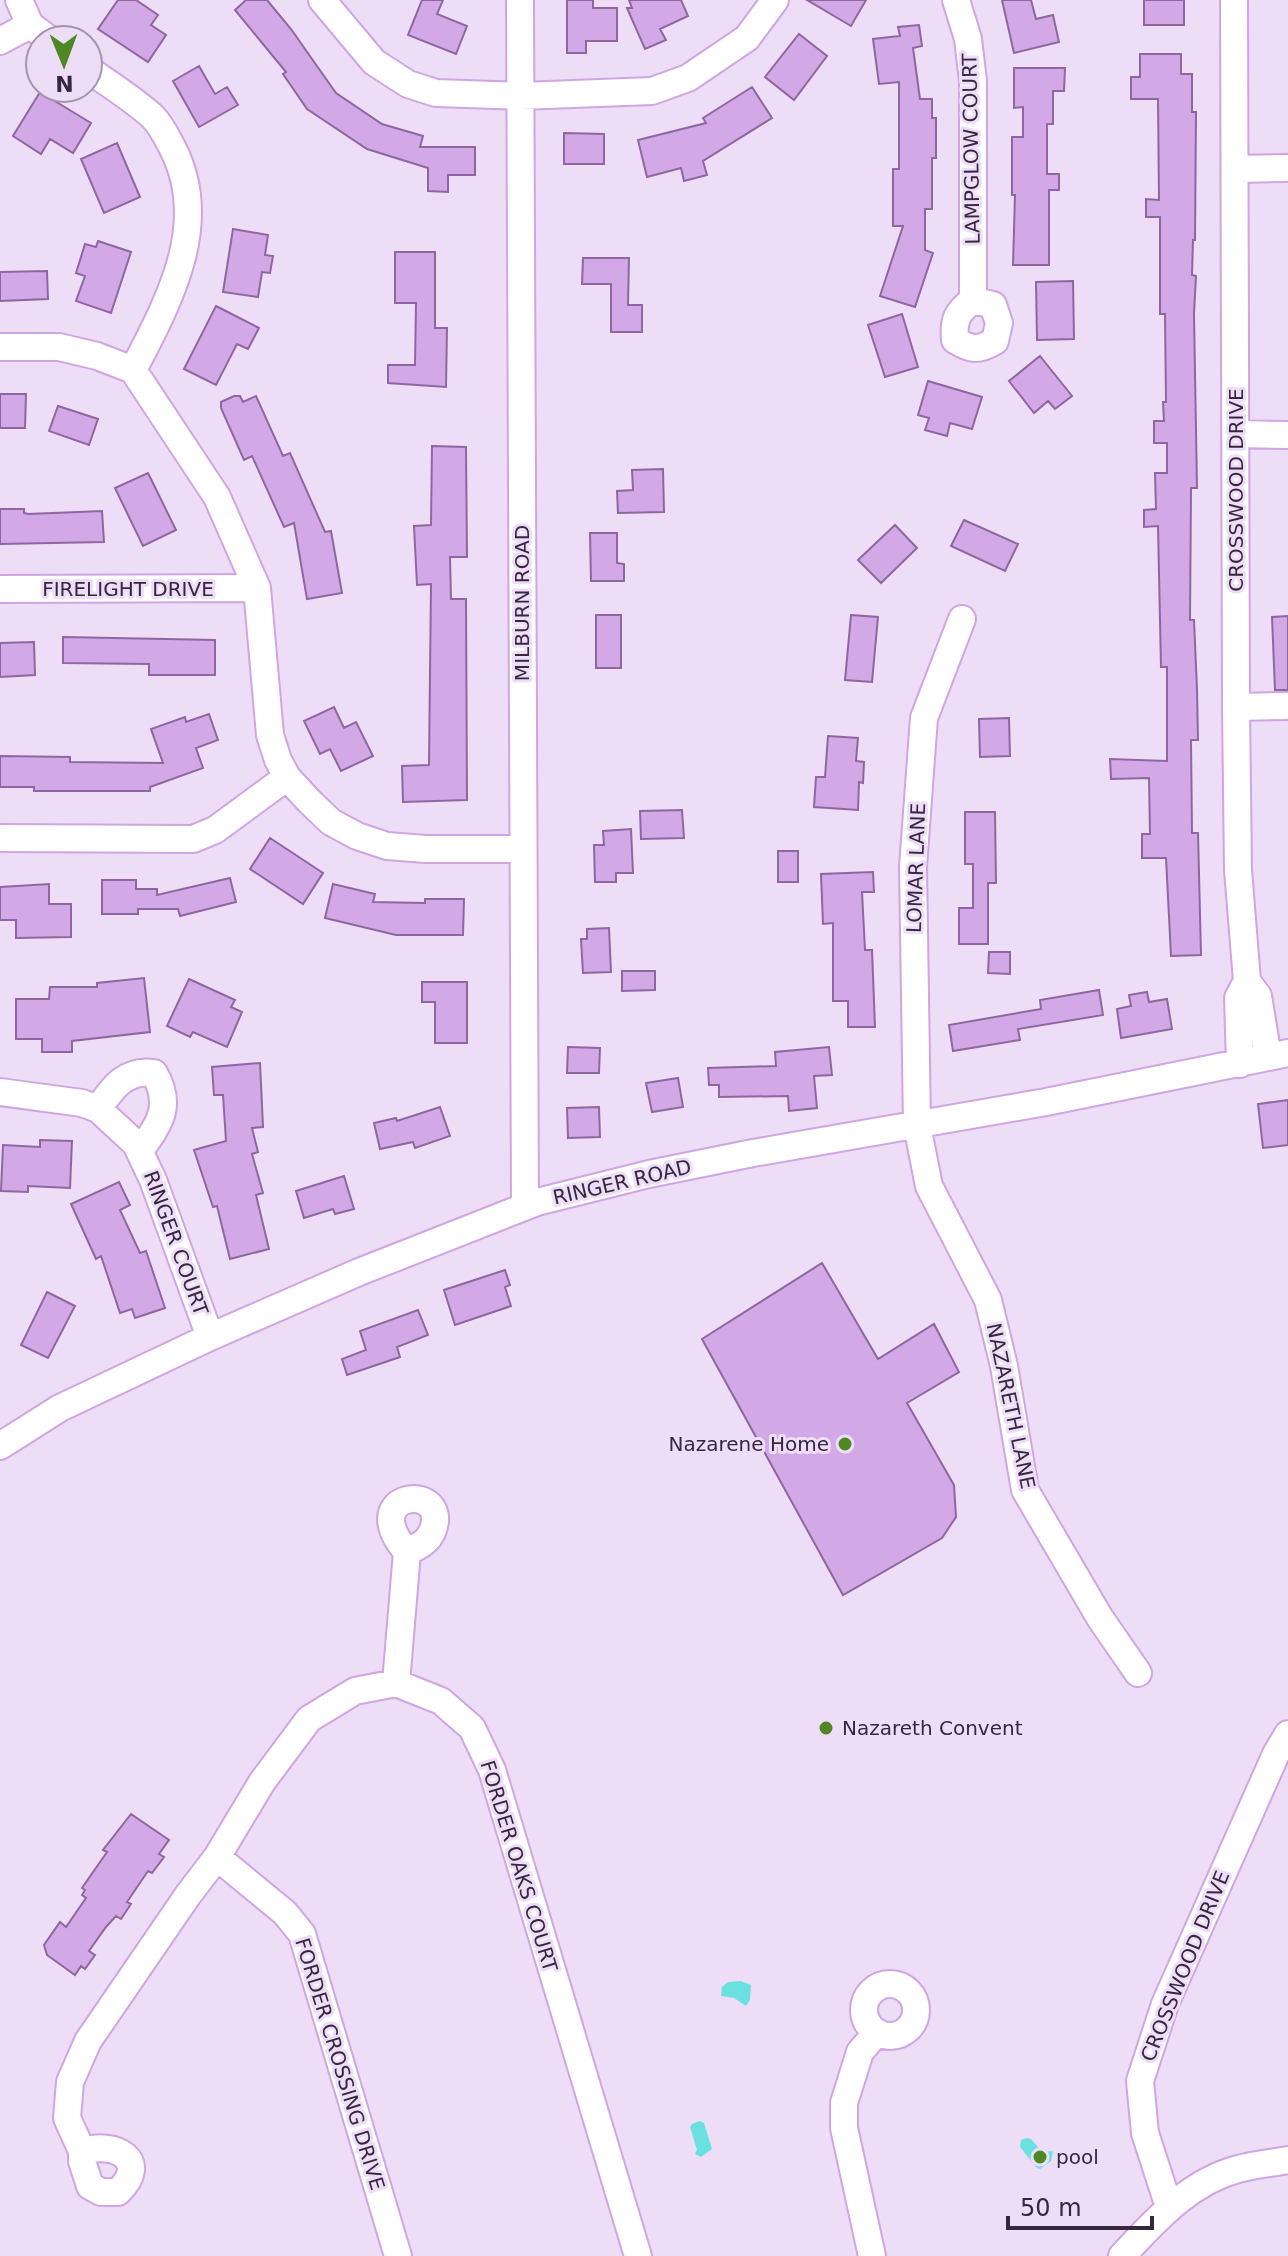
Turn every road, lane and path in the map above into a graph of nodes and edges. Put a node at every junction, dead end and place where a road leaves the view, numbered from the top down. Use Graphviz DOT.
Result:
graph roads {
  1 [pos="19,0"];
  2 [pos="322,0"];
  3 [pos="520,0"];
  4 [pos="775,0"];
  5 [pos="956,0"];
  6 [pos="1234,0"];
  7 [pos="35,24"];
  8 [pos="24,36"];
  9 [pos="0,41"];
  10 [pos="104,81"];
  11 [pos="521,96"];
  12 [pos="1288,168"];
  13 [pos="1236,169"];
  14 [pos="973,300"];
  15 [pos="0,347"];
  16 [pos="133,370"];
  17 [pos="1237,434"];
  18 [pos="1288,435"];
  19 [pos="257,588"];
  20 [pos="0,589"];
  21 [pos="962,619"];
  22 [pos="1288,706"];
  23 [pos="1236,707"];
  24 [pos="287,777"];
  25 [pos="0,838"];
  26 [pos="523,849"];
  27 [pos="1247,981"];
  28 [pos="1278,1055"];
  29 [pos="1240,1064"];
  30 [pos="0,1092"];
  31 [pos="98,1109"];
  32 [pos="917,1125"];
  33 [pos="141,1149"];
  34 [pos="525,1206"];
  35 [pos="210,1337"];
  36 [pos="0,1446"];
  37 [pos="407,1552"];
  38 [pos="1138,1673"];
  39 [pos="396,1683"];
  40 [pos="1288,1734"];
  41 [pos="217,1857"];
  42 [pos="877,2032"];
  43 [pos="82,2151"];
  44 [pos="1288,2160"];
  45 [pos="1169,2207"];
  46 [pos="398,2256"];
  47 [pos="638,2256"];
  48 [pos="872,2256"];
  49 [pos="1122,2256"];
  1 -- 7 [label="street"];
  2 -- 11 [label="street"];
  3 -- 11 [label="street, MILBURN ROAD"];
  4 -- 11 [label="street"];
  5 -- 14 [label="street, LAMPGLOW COURT"];
  6 -- 13 [label="street, CROSSWOOD DRIVE"];
  8 -- 9 [label="street"];
  10 -- 16 [label="street"];
  11 -- 26 [label="street, MILBURN ROAD"];
  12 -- 13 [label="street"];
  13 -- 17 [label="street, CROSSWOOD DRIVE"];
  15 -- 16 [label="street"];
  16 -- 19 [label="street"];
  17 -- 18 [label="street"];
  17 -- 23 [label="street, CROSSWOOD DRIVE"];
  19 -- 20 [label="street, FIRELIGHT DRIVE"];
  19 -- 24 [label="street"];
  21 -- 32 [label="street, LOMAR LANE"];
  22 -- 23 [label="street"];
  23 -- 27 [label="street, CROSSWOOD DRIVE"];
  24 -- 25 [label="street"];
  24 -- 26 [label="street"];
  26 -- 34 [label="street, MILBURN ROAD"];
  27 -- 28 [label="street, CROSSWOOD DRIVE"];
  27 -- 29 [label="street, CROSSWOOD DRIVE"];
  28 -- 29 [label="street, RINGER ROAD"];
  29 -- 32 [label="street, RINGER ROAD"];
  30 -- 31 [label="street, RINGER COURT"];
  31 -- 33 [label="street, RINGER COURT"];
  31 -- 33 [label="street, RINGER COURT"];
  32 -- 34 [label="street, RINGER ROAD"];
  32 -- 38 [label="street, NAZARETH LANE"];
  33 -- 35 [label="street, RINGER COURT"];
  34 -- 35 [label="street, RINGER ROAD"];
  35 -- 36 [label="street, RINGER ROAD"];
  37 -- 39 [label="street"];
  39 -- 41 [label="street"];
  39 -- 47 [label="street, FORDER OAKS COURT"];
  40 -- 45 [label="street, CROSSWOOD DRIVE"];
  41 -- 43 [label="street"];
  41 -- 46 [label="street, FORDER CROSSING DRIVE"];
  42 -- 48 [label="street"];
  44 -- 45 [label="street"];
  45 -- 49 [label="street"];
}
